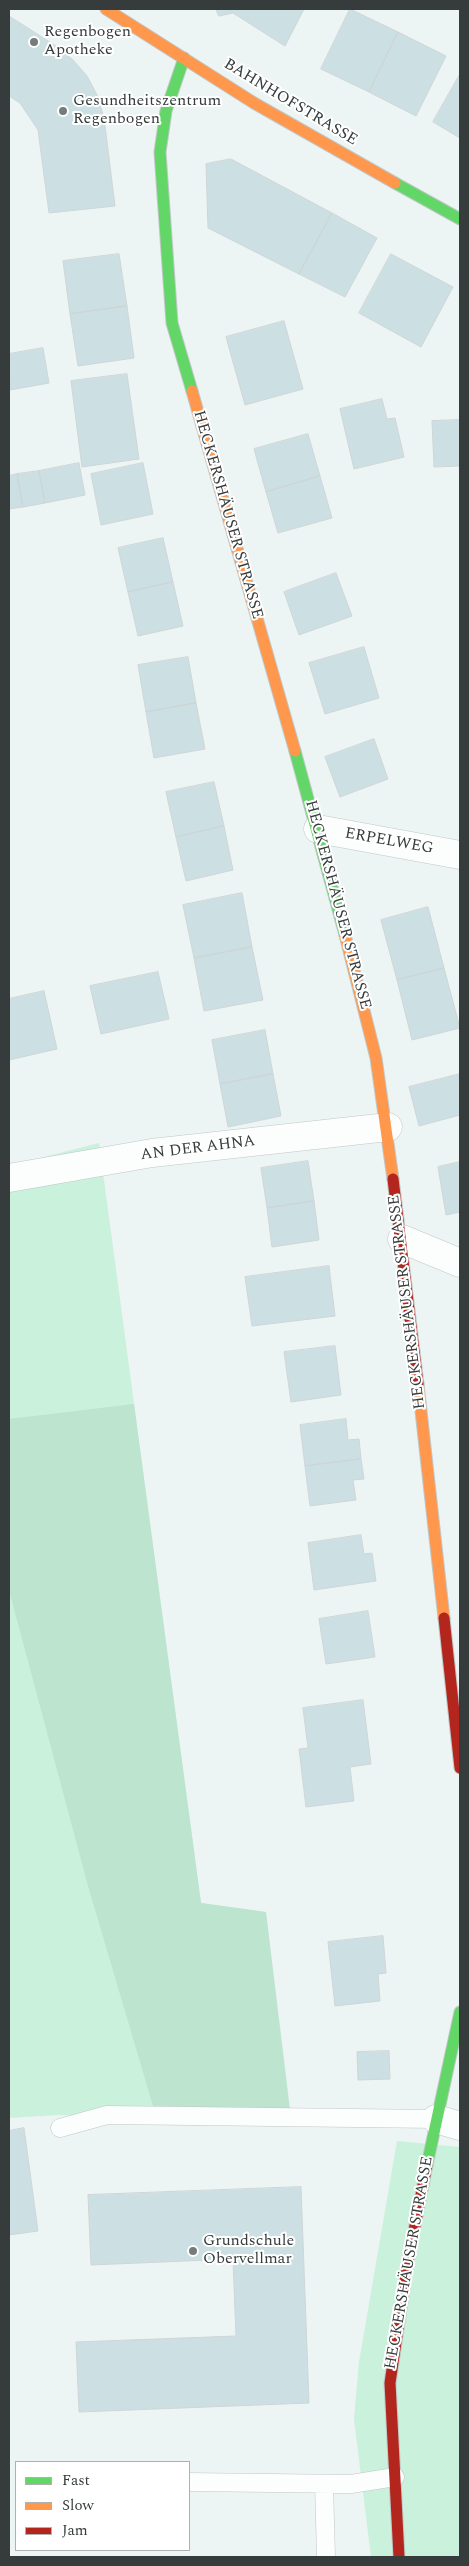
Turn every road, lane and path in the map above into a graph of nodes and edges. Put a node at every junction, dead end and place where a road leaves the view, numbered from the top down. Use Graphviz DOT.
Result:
graph roads {
  1 [pos="106,9"];
  2 [pos="184,58"];
  3 [pos="460,219"];
  4 [pos="318,830"];
  5 [pos="460,855"];
  6 [pos="388,1128"];
  7 [pos="9,1178"];
  8 [pos="402,1240"];
  9 [pos="460,1263"];
  10 [pos="460,1768"];
  11 [pos="460,2012"];
  12 [pos="448,2122"];
  13 [pos="60,2128"];
  14 [pos="395,2477"];
  15 [pos="190,2482"];
  16 [pos="324,2484"];
  17 [pos="326,2557"];
  18 [pos="399,2557"];
  1 -- 2 [label="street, BAHNHOFSTRASSE"];
  2 -- 3 [label="street, BAHNHOFSTRASSE"];
  2 -- 4 [label="street, HECKERSHÄUSER STRASSE"];
  4 -- 5 [label="street, ERPELWEG"];
  4 -- 6 [label="street, HECKERSHÄUSER STRASSE"];
  6 -- 7 [label="street, AN DER AHNA"];
  6 -- 8 [label="street, HECKERSHÄUSER STRASSE"];
  8 -- 9 [label="street"];
  8 -- 10 [label="street, HECKERSHÄUSER STRASSE"];
  11 -- 12 [label="street, HECKERSHÄUSER STRASSE"];
  12 -- 13 [label="lane"];
  12 -- 14 [label="street, HECKERSHÄUSER STRASSE"];
  14 -- 16 [label="lane"];
  14 -- 18 [label="street, HECKERSHÄUSER STRASSE"];
  15 -- 16 [label="lane"];
  16 -- 17 [label="lane"];
}
